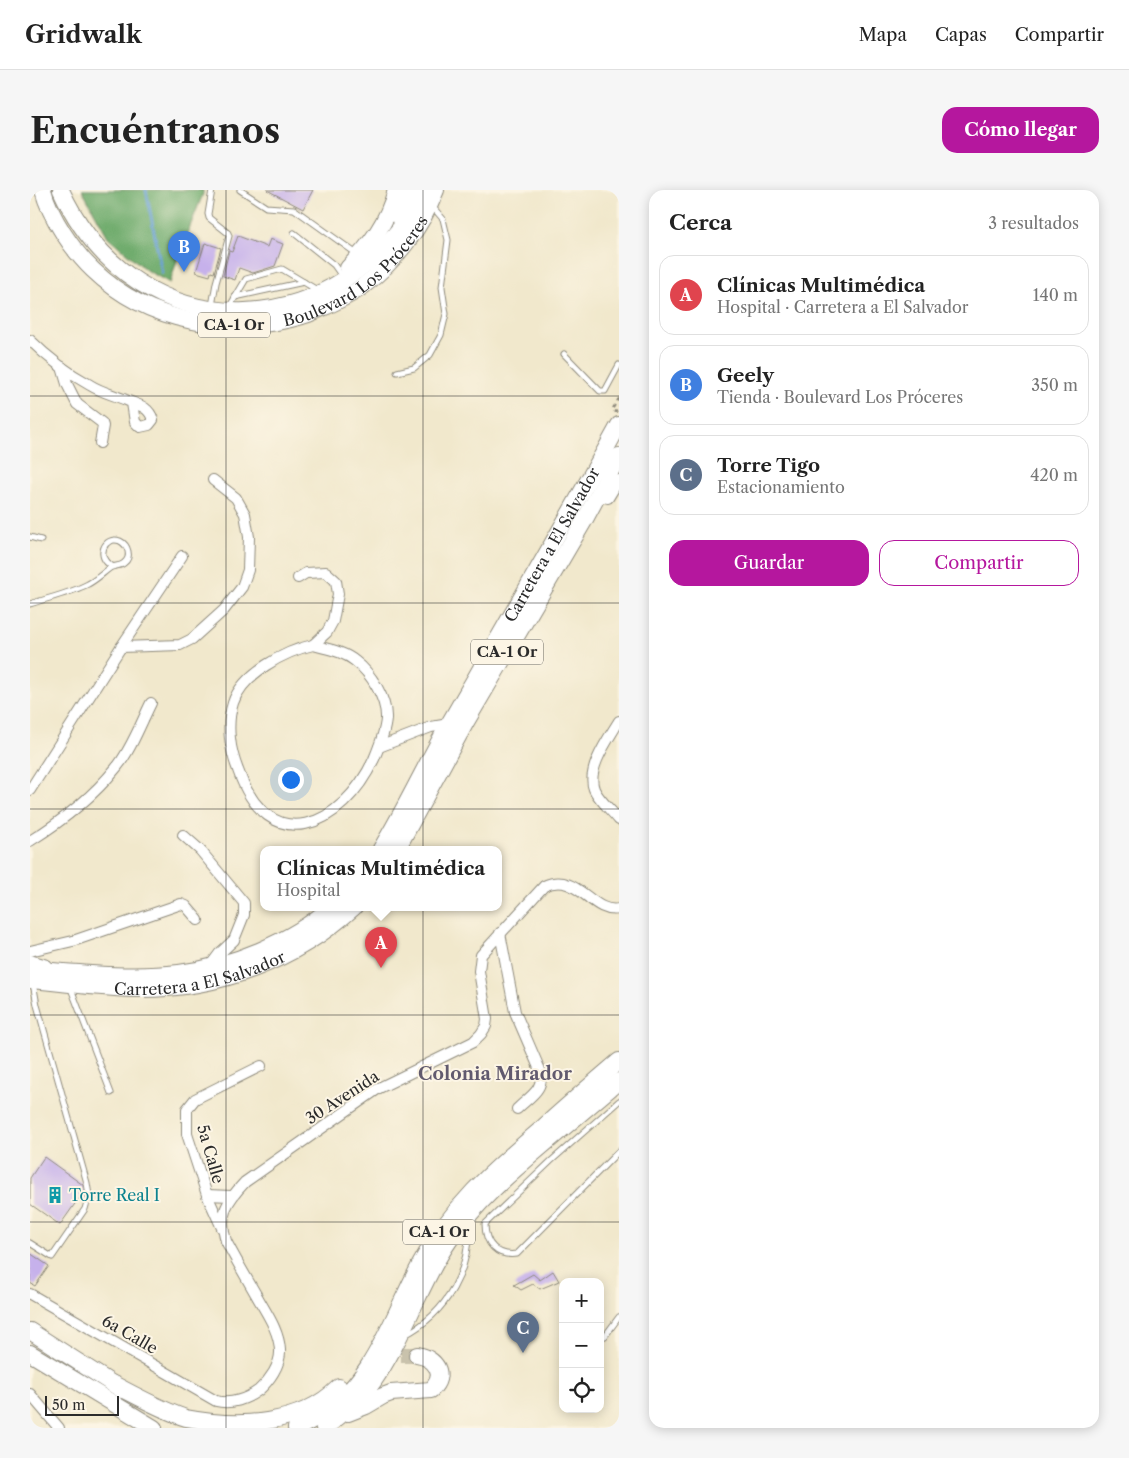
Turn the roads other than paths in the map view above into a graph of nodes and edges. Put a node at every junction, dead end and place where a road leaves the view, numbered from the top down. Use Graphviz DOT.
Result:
graph roads {
  1 [pos="44,190"];
  2 [pos="61,190"];
  3 [pos="212,190"];
  4 [pos="240,190"];
  5 [pos="396,190"];
  6 [pos="408,190"];
  7 [pos="432,194"];
  8 [pos="294,233"];
  9 [pos="386,247"];
  10 [pos="360,256"];
  11 [pos="341,275"];
  12 [pos="305,282"];
  13 [pos="323,292"];
  14 [pos="224,306"];
  15 [pos="30,340"];
  16 [pos="564,354"];
  17 [pos="619,365"];
  18 [pos="62,367"];
  19 [pos="397,372"];
  20 [pos="132,403"];
  21 [pos="619,425"];
  22 [pos="100,443"];
  23 [pos="619,456"];
  24 [pos="213,480"];
  25 [pos="619,480"];
  26 [pos="599,496"];
  27 [pos="30,537"];
  28 [pos="41,540"];
  29 [pos="182,556"];
  30 [pos="112,566"];
  31 [pos="298,578"];
  32 [pos="30,604"];
  33 [pos="313,645"];
  34 [pos="121,647"];
  35 [pos="151,703"];
  36 [pos="619,721"];
  37 [pos="448,724"];
  38 [pos="379,747"];
  39 [pos="30,790"];
  40 [pos="619,820"];
  41 [pos="183,835"];
  42 [pos="30,841"];
  43 [pos="383,846"];
  44 [pos="400,846"];
  45 [pos="619,902"];
  46 [pos="616,910"];
  47 [pos="325,911"];
  48 [pos="350,911"];
  49 [pos="198,920"];
  50 [pos="500,933"];
  51 [pos="30,951"];
  52 [pos="230,954"];
  53 [pos="30,960"];
  54 [pos="31,976"];
  55 [pos="70,978"];
  56 [pos="619,1061"];
  57 [pos="260,1066"];
  58 [pos="619,1081"];
  59 [pos="112,1093"];
  60 [pos="619,1100"];
  61 [pos="517,1109"];
  62 [pos="619,1151"];
  63 [pos="207,1195"];
  64 [pos="231,1196"];
  65 [pos="468,1217"];
  66 [pos="222,1229"];
  67 [pos="30,1243"];
  68 [pos="30,1294"];
  69 [pos="619,1317"];
  70 [pos="30,1331"];
  71 [pos="605,1336"];
  72 [pos="398,1339"];
  73 [pos="30,1353"];
  74 [pos="417,1354"];
  75 [pos="358,1370"];
  76 [pos="113,1384"];
  77 [pos="30,1394"];
  78 [pos="341,1416"];
  79 [pos="59,1428"];
  80 [pos="154,1428"];
  81 [pos="186,1428"];
  82 [pos="296,1428"];
  83 [pos="324,1428"];
  1 -- 7 [label="highway, Boulevard Los Próceres / CA-1 Or"];
  2 -- 14 [label="highway, Boulevard Los Próceres / CA-1 Or"];
  3 -- 14 [label="lane"];
  4 -- 10 [label="lane"];
  5 -- 10 [label="highway"];
  6 -- 9 [label="highway"];
  7 -- 9 [label="highway, Boulevard Los Próceres / CA-1 Or"];
  7 -- 19 [label="lane"];
  8 -- 11 [label="lane"];
  9 -- 13 [label="highway, Boulevard Los Próceres / CA-1 Or"];
  10 -- 11 [label="highway"];
  11 -- 13 [label="highway"];
  12 -- 13 [label="lane"];
  12 -- 14 [label="lane"];
  12 -- 14 [label="lane"];
  13 -- 14 [label="highway, Boulevard Los Próceres / CA-1 Or"];
  15 -- 18 [label="street"];
  16 -- 17 [label="lane"];
  18 -- 20 [label="street"];
  18 -- 22 [label="street"];
  21 -- 37 [label="highway, Carretera a El Salvador / CA-1 Or"];
  23 -- 26 [label="highway, Carretera a El Salvador / CA-1 Or"];
  24 -- 34 [label="street"];
  25 -- 26 [label="street"];
  26 -- 44 [label="highway, Carretera a El Salvador / CA-1 Or"];
  27 -- 28 [label="lane"];
  29 -- 34 [label="street"];
  30 -- 30 [label="lane"];
  30 -- 32 [label="lane"];
  31 -- 33 [label="street"];
  33 -- 38 [label="street"];
  33 -- 38 [label="street"];
  34 -- 39 [label="street"];
  35 -- 42 [label="street"];
  36 -- 40 [label="street"];
  37 -- 38 [label="street"];
  37 -- 43 [label="highway, Carretera a El Salvador / CA-1 Or"];
  41 -- 52 [label="street"];
  45 -- 46 [label="street"];
  46 -- 50 [label="street, 30 Avenida"];
  47 -- 52 [label="highway, Carretera a El Salvador"];
  48 -- 55 [label="highway, Carretera a El Salvador"];
  49 -- 51 [label="street"];
  50 -- 61 [label="street"];
  50 -- 64 [label="street, 30 Avenida"];
  52 -- 55 [label="highway, Carretera a El Salvador"];
  53 -- 55 [label="street"];
  54 -- 55 [label="highway, Carretera a El Salvador"];
  54 -- 67 [label="lane"];
  55 -- 59 [label="lane"];
  56 -- 82 [label="highway, CA-1 Or"];
  57 -- 63 [label="street, 5a Calle"];
  58 -- 65 [label="highway, CA-1 Or"];
  60 -- 62 [label="lane"];
  63 -- 64 [label="street"];
  63 -- 66 [label="street, 5a Calle"];
  64 -- 66 [label="street, 30 Avenida"];
  65 -- 72 [label="highway, CA-1 Or"];
  65 -- 72 [label="lane"];
  66 -- 68 [label="street, 6a Calle"];
  69 -- 71 [label="lane"];
  70 -- 76 [label="highway"];
  72 -- 78 [label="highway, CA-1 Or"];
  73 -- 80 [label="highway"];
  74 -- 78 [label="highway"];
  75 -- 76 [label="highway"];
  76 -- 81 [label="highway"];
  77 -- 79 [label="street"];
  78 -- 83 [label="highway, CA-1 Or"];
}
